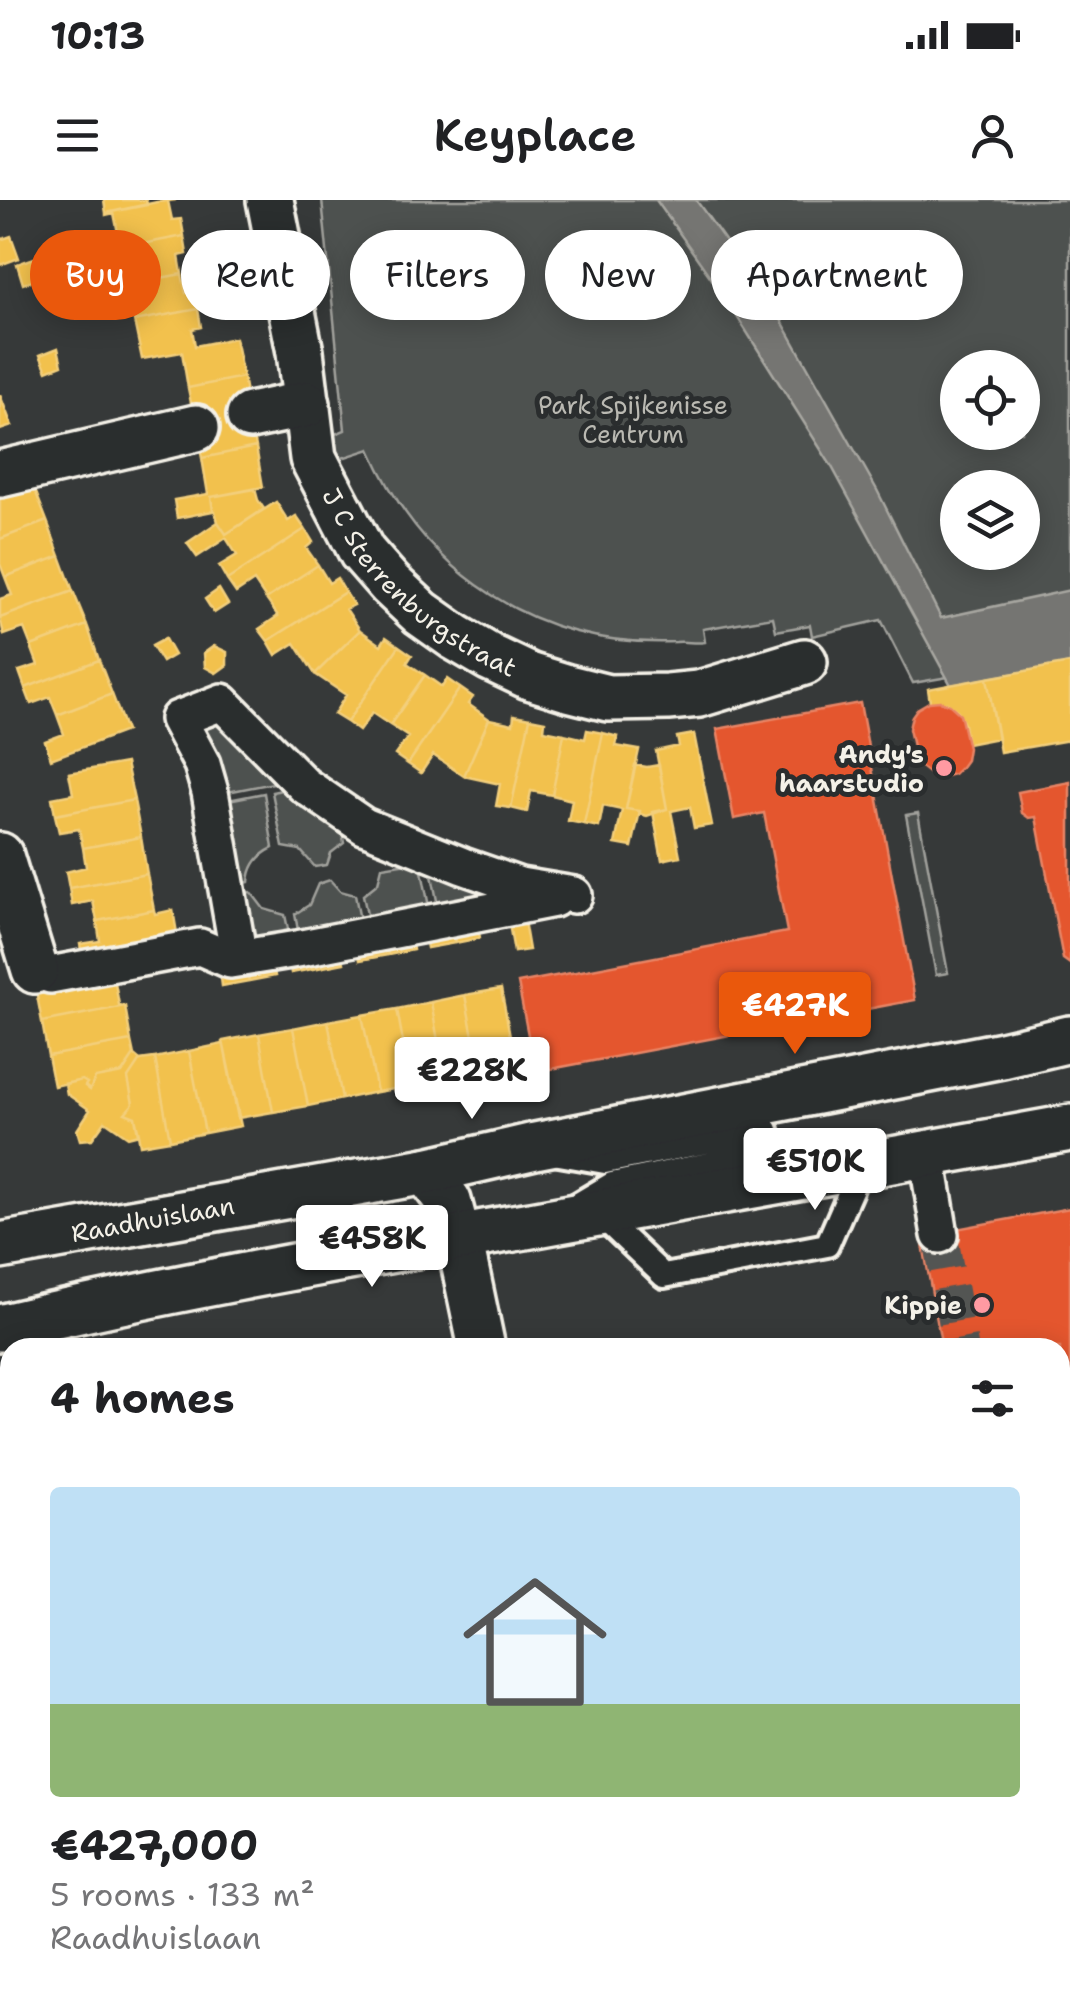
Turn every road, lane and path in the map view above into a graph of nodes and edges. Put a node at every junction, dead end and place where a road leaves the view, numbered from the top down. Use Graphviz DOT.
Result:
graph roads {
  1 [pos="270,200"];
  2 [pos="307,404"];
  3 [pos="250,416"];
  4 [pos="196,428"];
  5 [pos="0,474"];
  6 [pos="804,662"];
  7 [pos="0,856"];
  8 [pos="239,958"];
  9 [pos="35,970"];
  10 [pos="1070,1039"];
  11 [pos="1070,1128"];
  12 [pos="535,1146"];
  13 [pos="927,1156"];
  14 [pos="861,1167"];
  15 [pos="426,1171"];
  16 [pos="598,1213"];
  17 [pos="546,1222"];
  18 [pos="940,1235"];
  19 [pos="458,1238"];
  20 [pos="0,1246"];
  21 [pos="0,1328"];
  22 [pos="480,1338"];
  1 -- 2 [label="street, J C Sterrenburgstraat"];
  2 -- 3 [label="street"];
  2 -- 6 [label="street, J C Sterrenburgstraat"];
  4 -- 5 [label="street"];
  7 -- 9 [label="street"];
  8 -- 8 [label="street"];
  8 -- 9 [label="street"];
  10 -- 12 [label="street, Raadhuislaan"];
  11 -- 13 [label="street"];
  12 -- 15 [label="street, Raadhuislaan"];
  12 -- 17 [label="lane"];
  13 -- 14 [label="street"];
  13 -- 18 [label="street"];
  14 -- 16 [label="street"];
  14 -- 16 [label="lane"];
  15 -- 19 [label="street"];
  15 -- 20 [label="street, Raadhuislaan"];
  16 -- 17 [label="street"];
  17 -- 19 [label="street"];
  19 -- 21 [label="street"];
  19 -- 22 [label="street"];
}
